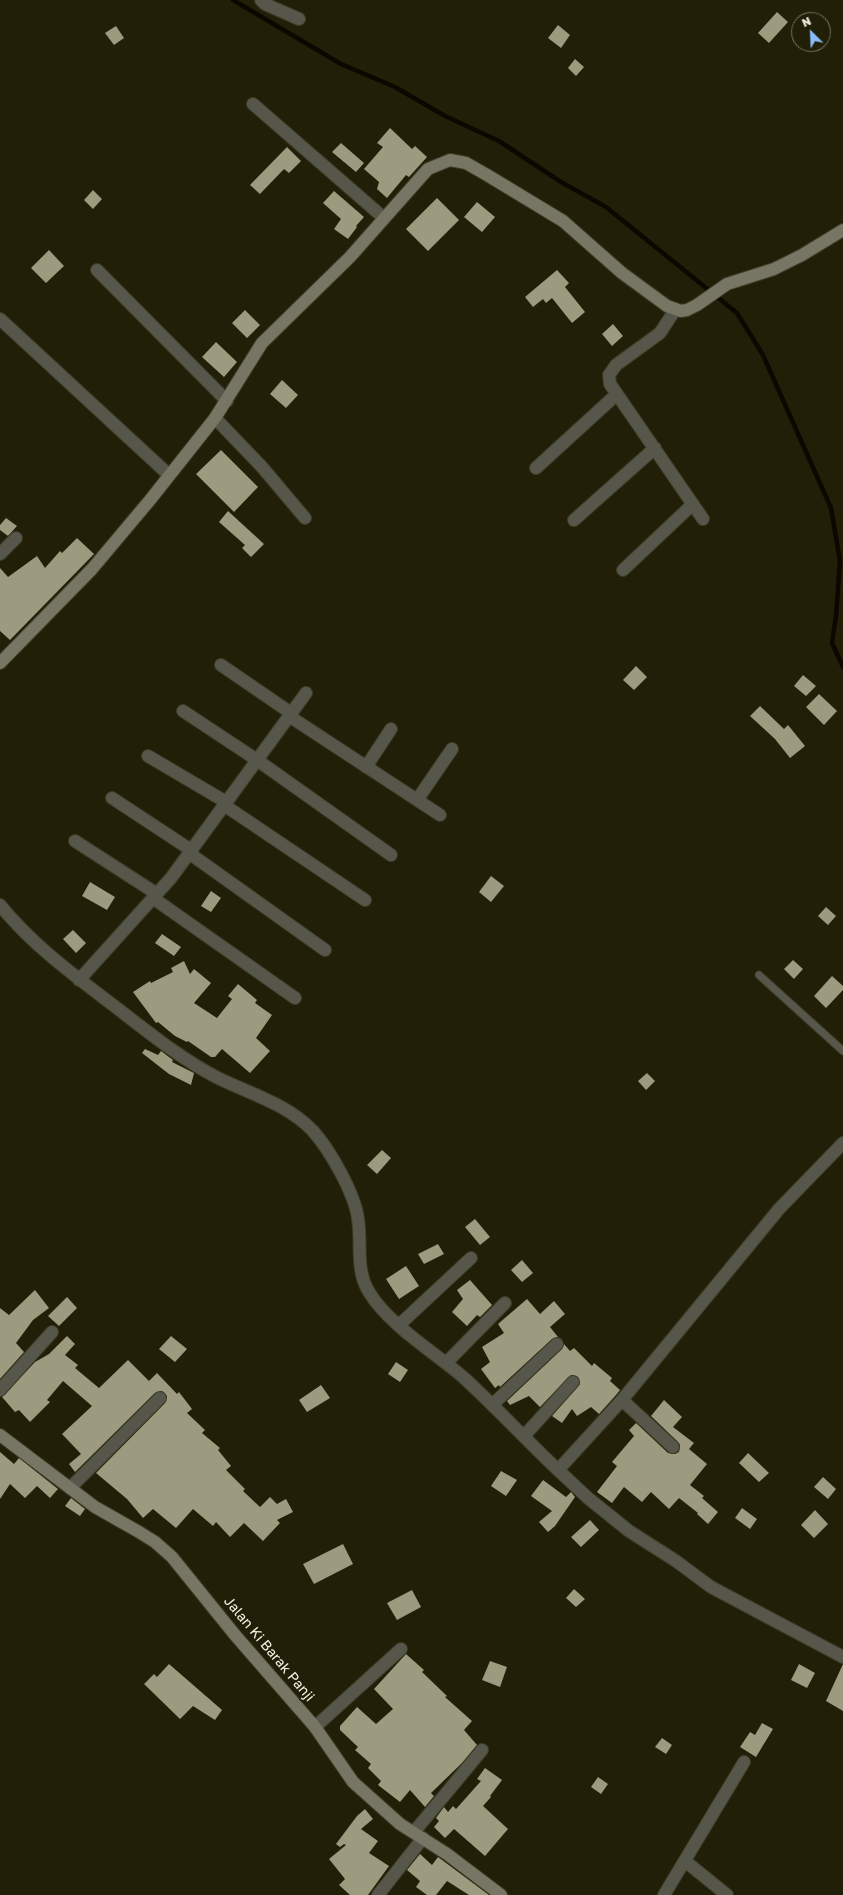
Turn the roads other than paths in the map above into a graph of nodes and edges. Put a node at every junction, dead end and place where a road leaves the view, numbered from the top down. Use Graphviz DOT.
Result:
graph roads {
  1 [pos="261,0"];
  2 [pos="299,19"];
  3 [pos="253,104"];
  4 [pos="384,218"];
  5 [pos="843,230"];
  6 [pos="97,270"];
  7 [pos="675,310"];
  8 [pos="0,319"];
  9 [pos="617,394"];
  10 [pos="227,401"];
  11 [pos="215,418"];
  12 [pos="655,448"];
  13 [pos="536,468"];
  14 [pos="169,475"];
  15 [pos="693,504"];
  16 [pos="305,518"];
  17 [pos="703,519"];
  18 [pos="574,520"];
  19 [pos="16,538"];
  20 [pos="0,554"];
  21 [pos="623,570"];
  22 [pos="1,660"];
  23 [pos="221,665"];
  24 [pos="306,693"];
  25 [pos="183,711"];
  26 [pos="290,715"];
  27 [pos="391,729"];
  28 [pos="452,749"];
  29 [pos="148,756"];
  30 [pos="257,760"];
  31 [pos="366,767"];
  32 [pos="112,798"];
  33 [pos="417,800"];
  34 [pos="225,804"];
  35 [pos="440,815"];
  36 [pos="75,841"];
  37 [pos="190,852"];
  38 [pos="391,855"];
  39 [pos="155,896"];
  40 [pos="364,900"];
  41 [pos="0,905"];
  42 [pos="325,950"];
  43 [pos="759,975"];
  44 [pos="79,980"];
  45 [pos="295,998"];
  46 [pos="843,1051"];
  47 [pos="843,1143"];
  48 [pos="472,1258"];
  49 [pos="505,1303"];
  50 [pos="399,1325"];
  51 [pos="52,1332"];
  52 [pos="557,1344"];
  53 [pos="446,1363"];
  54 [pos="573,1382"];
  55 [pos="0,1390"];
  56 [pos="160,1398"];
  57 [pos="622,1400"];
  58 [pos="492,1405"];
  59 [pos="0,1435"];
  60 [pos="524,1436"];
  61 [pos="673,1447"];
  62 [pos="558,1470"];
  63 [pos="70,1488"];
  64 [pos="401,1649"];
  65 [pos="843,1657"];
  66 [pos="315,1727"];
  67 [pos="482,1750"];
  68 [pos="744,1762"];
  69 [pos="418,1835"];
  70 [pos="685,1861"];
  71 [pos="383,1893"];
  72 [pos="502,1895"];
  73 [pos="664,1895"];
  74 [pos="727,1895"];
  1 -- 2 [label="street"];
  3 -- 4 [label="street"];
  4 -- 7 [label="street"];
  4 -- 10 [label="street"];
  5 -- 7 [label="street"];
  6 -- 10 [label="street"];
  7 -- 9 [label="street"];
  8 -- 14 [label="street"];
  9 -- 12 [label="street"];
  9 -- 13 [label="street"];
  10 -- 11 [label="street"];
  11 -- 14 [label="street"];
  11 -- 16 [label="street"];
  12 -- 15 [label="street"];
  12 -- 18 [label="street"];
  14 -- 22 [label="street"];
  15 -- 17 [label="street"];
  15 -- 21 [label="street"];
  19 -- 20 [label="street"];
  23 -- 26 [label="street"];
  24 -- 26 [label="street"];
  25 -- 30 [label="street"];
  26 -- 30 [label="street"];
  26 -- 31 [label="street"];
  27 -- 31 [label="street"];
  28 -- 33 [label="street"];
  29 -- 34 [label="street"];
  30 -- 34 [label="street"];
  30 -- 38 [label="street"];
  31 -- 33 [label="street"];
  32 -- 37 [label="street"];
  33 -- 35 [label="street"];
  34 -- 37 [label="street"];
  34 -- 40 [label="street"];
  36 -- 39 [label="street"];
  37 -- 39 [label="street"];
  37 -- 42 [label="street"];
  39 -- 44 [label="street"];
  39 -- 45 [label="street"];
  41 -- 44 [label="street"];
  43 -- 46 [label="lane"];
  44 -- 50 [label="street"];
  47 -- 57 [label="street"];
  48 -- 50 [label="street"];
  49 -- 53 [label="street"];
  50 -- 53 [label="street"];
  51 -- 55 [label="street"];
  52 -- 58 [label="street"];
  53 -- 58 [label="street"];
  54 -- 60 [label="street"];
  56 -- 63 [label="street"];
  57 -- 61 [label="street"];
  57 -- 62 [label="street"];
  58 -- 60 [label="street"];
  59 -- 63 [label="street, Jalan Ki Barak Panji"];
  60 -- 62 [label="street"];
  62 -- 65 [label="street"];
  63 -- 66 [label="street, Jalan Ki Barak Panji"];
  64 -- 66 [label="street"];
  66 -- 69 [label="street, Jalan Ki Barak Panji"];
  67 -- 69 [label="street"];
  68 -- 70 [label="street"];
  69 -- 71 [label="street"];
  69 -- 72 [label="street, Jalan Ki Barak Panji"];
  70 -- 73 [label="street"];
  70 -- 74 [label="street"];
}
